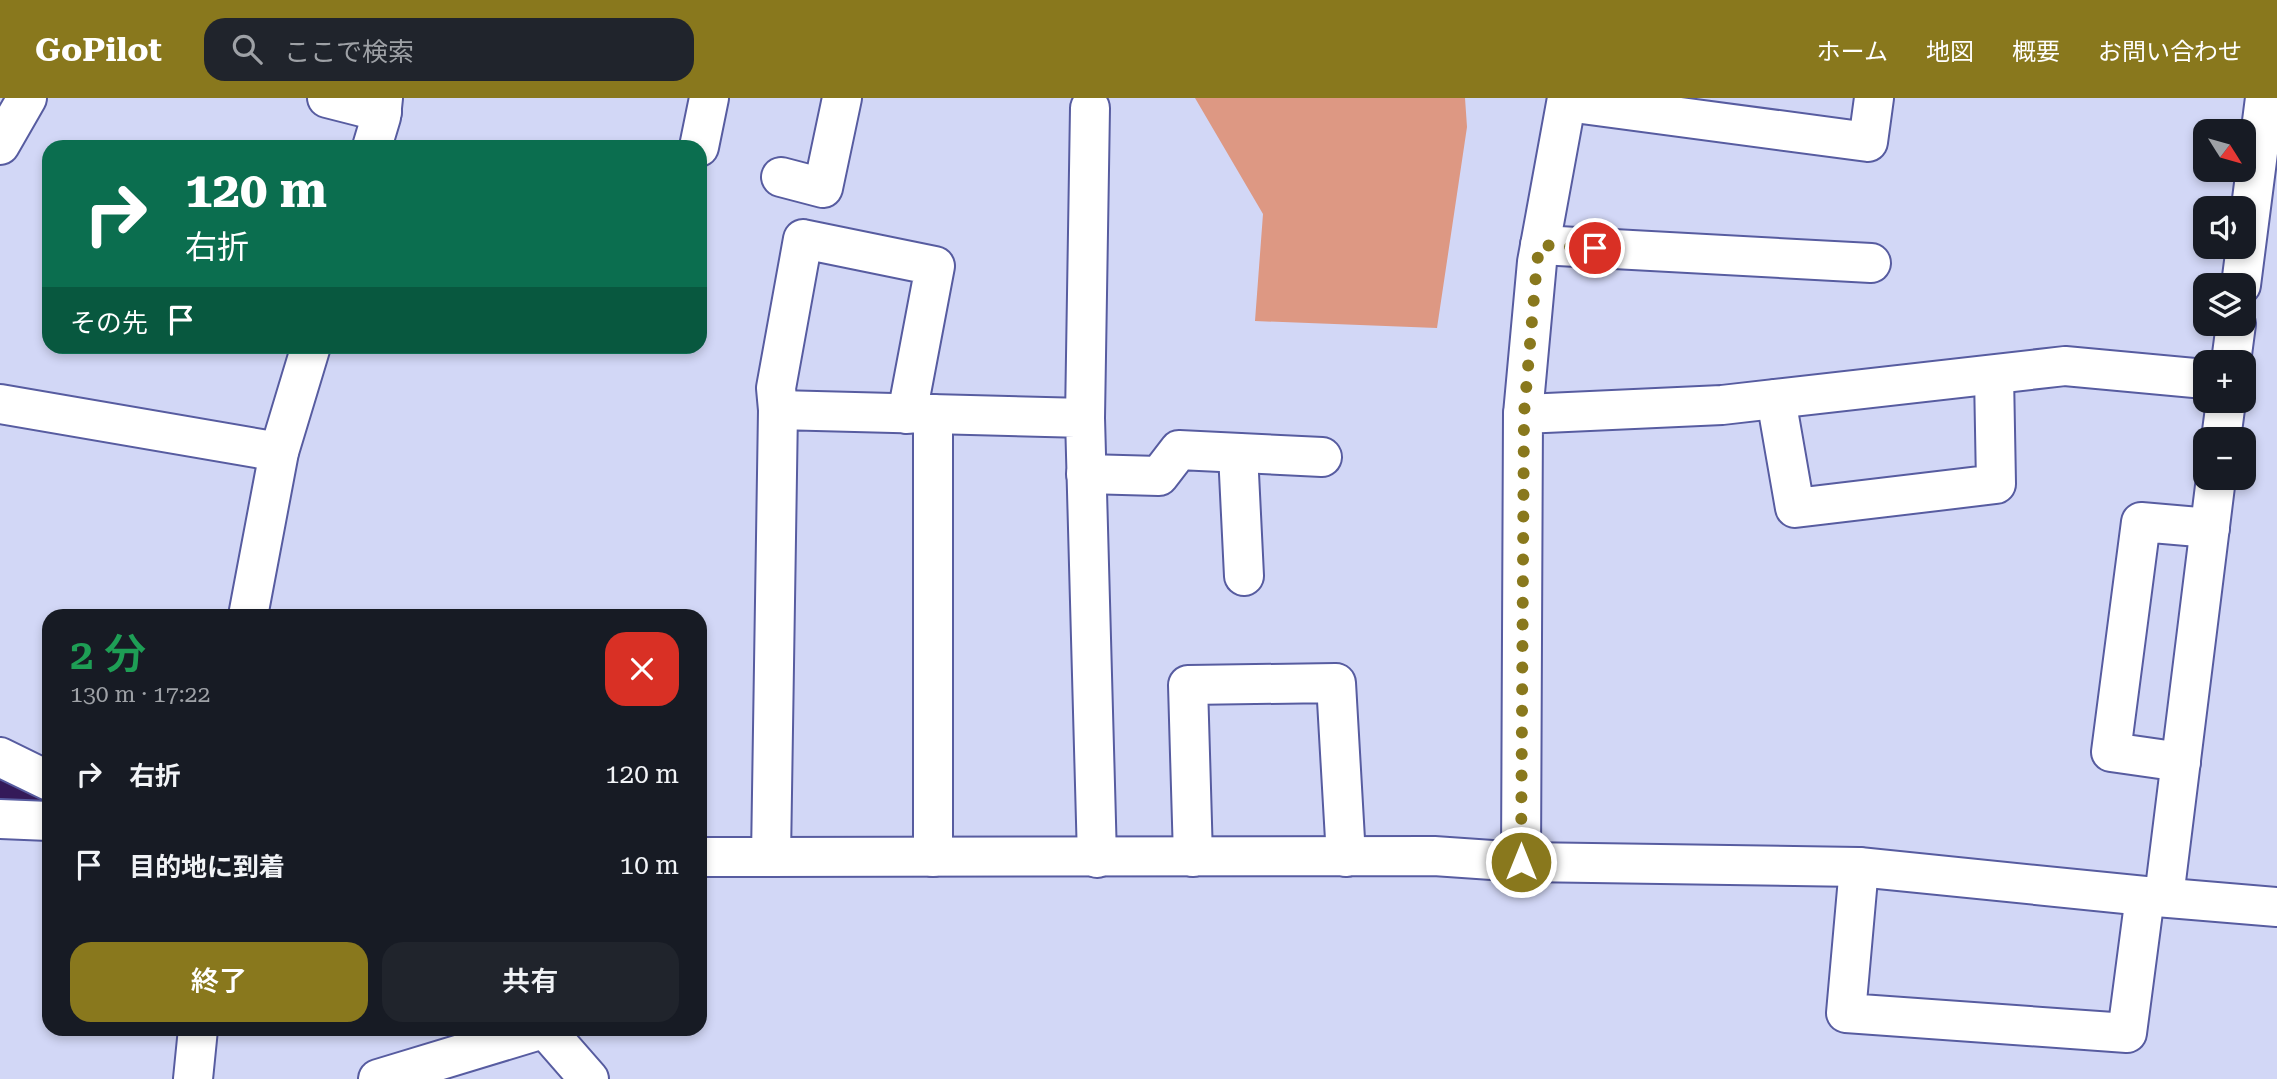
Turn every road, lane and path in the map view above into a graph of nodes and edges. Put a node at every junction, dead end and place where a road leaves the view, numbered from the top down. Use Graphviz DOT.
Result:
graph roads {
  1 [pos="27,98"];
  2 [pos="327,98"];
  3 [pos="709,98"];
  4 [pos="842,98"];
  5 [pos="1874,98"];
  6 [pos="2265,98"];
  7 [pos="1567,100"];
  8 [pos="1090,108"];
  9 [pos="379,119"];
  10 [pos="700,140"];
  11 [pos="0,145"];
  12 [pos="781,177"];
  13 [pos="1540,245"];
  14 [pos="1871,263"];
  15 [pos="2243,273"];
  16 [pos="309,354"];
  17 [pos="1994,375"];
  18 [pos="2193,378"];
  19 [pos="1776,399"];
  20 [pos="0,404"];
  21 [pos="778,410"];
  22 [pos="920,414"];
  23 [pos="1524,414"];
  24 [pos="1085,418"];
  25 [pos="279,452"];
  26 [pos="1238,453"];
  27 [pos="1322,457"];
  28 [pos="1086,474"];
  29 [pos="2215,490"];
  30 [pos="2210,528"];
  31 [pos="1244,576"];
  32 [pos="249,609"];
  33 [pos="0,757"];
  34 [pos="2181,762"];
  35 [pos="42,778"];
  36 [pos="0,819"];
  37 [pos="42,821"];
  38 [pos="707,857"];
  39 [pos="771,857"];
  40 [pos="933,857"];
  41 [pos="1193,857"];
  42 [pos="1346,857"];
  43 [pos="1097,858"];
  44 [pos="1521,862"];
  45 [pos="1859,867"];
  46 [pos="2155,897"];
  47 [pos="2277,907"];
  48 [pos="197,1036"];
  49 [pos="522,1036"];
  50 [pos="552,1036"];
  51 [pos="193,1079"];
  52 [pos="378,1079"];
  53 [pos="590,1079"];
  1 -- 11 [label="street"];
  2 -- 9 [label="street"];
  3 -- 10 [label="street"];
  4 -- 12 [label="street"];
  5 -- 7 [label="street"];
  6 -- 15 [label="street"];
  7 -- 13 [label="street"];
  8 -- 24 [label="street"];
  13 -- 14 [label="street"];
  13 -- 23 [label="street"];
  16 -- 25 [label="street"];
  17 -- 18 [label="street"];
  17 -- 19 [label="street"];
  17 -- 19 [label="street"];
  19 -- 23 [label="street"];
  20 -- 25 [label="street"];
  21 -- 22 [label="street"];
  21 -- 22 [label="street"];
  21 -- 39 [label="street"];
  22 -- 24 [label="street"];
  22 -- 40 [label="street"];
  23 -- 44 [label="street"];
  24 -- 28 [label="street"];
  25 -- 32 [label="street"];
  26 -- 27 [label="street"];
  26 -- 28 [label="street"];
  26 -- 31 [label="street"];
  28 -- 43 [label="street"];
  29 -- 30 [label="street"];
  30 -- 34 [label="street"];
  30 -- 34 [label="street"];
  33 -- 35 [label="street"];
  34 -- 46 [label="street"];
  36 -- 37 [label="street"];
  38 -- 39 [label="street"];
  39 -- 40 [label="street"];
  40 -- 43 [label="street"];
  41 -- 42 [label="street"];
  41 -- 42 [label="street"];
  41 -- 43 [label="street"];
  42 -- 44 [label="street"];
  44 -- 45 [label="street"];
  45 -- 46 [label="street"];
  45 -- 46 [label="street"];
  46 -- 47 [label="street"];
  48 -- 51 [label="street"];
  49 -- 52 [label="street"];
  50 -- 53 [label="street"];
}
